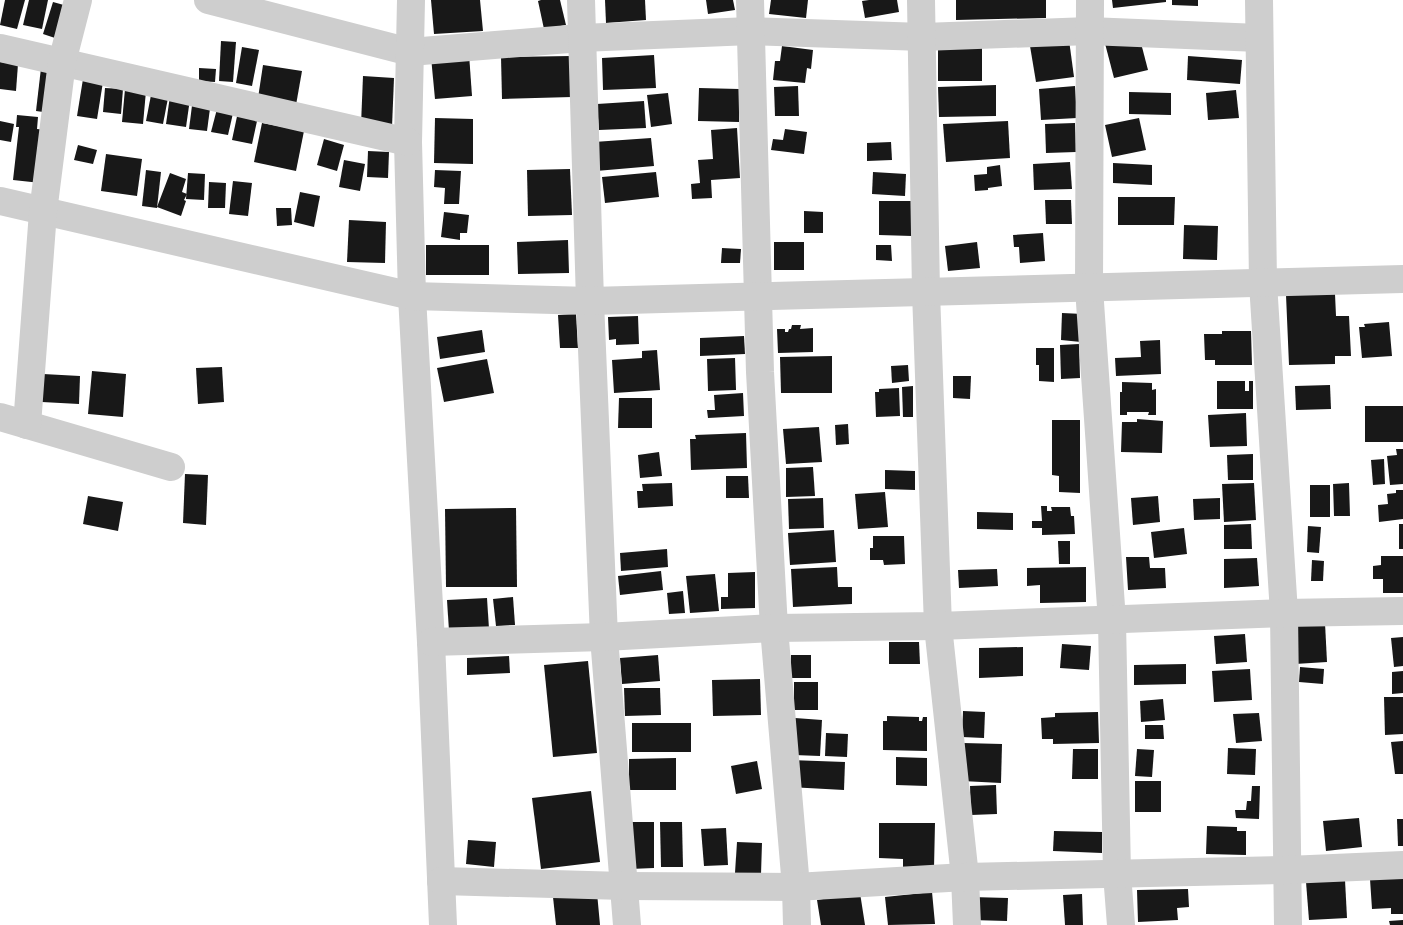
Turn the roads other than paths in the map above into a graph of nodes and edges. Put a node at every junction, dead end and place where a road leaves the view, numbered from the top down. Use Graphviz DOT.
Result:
graph roads {
  1 [pos="78,0"];
  2 [pos="208,0"];
  3 [pos="411,0"];
  4 [pos="582,0"];
  5 [pos="750,0"];
  6 [pos="921,0"];
  7 [pos="1090,0"];
  8 [pos="1259,0"];
  9 [pos="751,31"];
  10 [pos="1090,31"];
  11 [pos="923,37"];
  12 [pos="581,38"];
  13 [pos="1259,38"];
  14 [pos="0,48"];
  15 [pos="410,52"];
  16 [pos="62,62"];
  17 [pos="408,142"];
  18 [pos="0,201"];
  19 [pos="43,212"];
  20 [pos="1403,279"];
  21 [pos="1263,283"];
  22 [pos="1089,288"];
  23 [pos="926,292"];
  24 [pos="412,296"];
  25 [pos="757,297"];
  26 [pos="590,302"];
  27 [pos="0,417"];
  28 [pos="27,425"];
  29 [pos="171,467"];
  30 [pos="1403,611"];
  31 [pos="1284,613"];
  32 [pos="1112,621"];
  33 [pos="938,626"];
  34 [pos="774,628"];
  35 [pos="604,637"];
  36 [pos="430,642"];
  37 [pos="1403,865"];
  38 [pos="1286,870"];
  39 [pos="1117,874"];
  40 [pos="965,877"];
  41 [pos="441,882"];
  42 [pos="624,886"];
  43 [pos="796,887"];
  44 [pos="443,925"];
  45 [pos="627,925"];
  46 [pos="797,925"];
  47 [pos="968,925"];
  48 [pos="1121,925"];
  49 [pos="1288,925"];
  1 -- 16 [label="street"];
  2 -- 15 [label="street"];
  3 -- 15 [label="street"];
  4 -- 12 [label="street"];
  5 -- 9 [label="street"];
  6 -- 11 [label="street"];
  7 -- 10 [label="street"];
  8 -- 13 [label="street"];
  9 -- 11 [label="street"];
  9 -- 12 [label="street"];
  9 -- 25 [label="street"];
  10 -- 11 [label="street"];
  10 -- 13 [label="street"];
  10 -- 22 [label="street"];
  11 -- 23 [label="street"];
  12 -- 15 [label="street"];
  12 -- 26 [label="street"];
  13 -- 21 [label="street"];
  14 -- 16 [label="street"];
  15 -- 17 [label="street"];
  16 -- 17 [label="street"];
  16 -- 19 [label="street"];
  17 -- 24 [label="street"];
  18 -- 19 [label="street"];
  19 -- 24 [label="street"];
  19 -- 28 [label="street"];
  20 -- 21 [label="street"];
  21 -- 22 [label="street"];
  21 -- 31 [label="street"];
  22 -- 23 [label="street"];
  22 -- 32 [label="street"];
  23 -- 25 [label="street"];
  23 -- 33 [label="street"];
  24 -- 26 [label="street"];
  24 -- 36 [label="street"];
  25 -- 26 [label="street"];
  25 -- 34 [label="street"];
  26 -- 35 [label="street"];
  27 -- 28 [label="street"];
  28 -- 29 [label="street"];
  30 -- 31 [label="street"];
  31 -- 32 [label="street"];
  31 -- 38 [label="street"];
  32 -- 33 [label="street"];
  32 -- 39 [label="street"];
  33 -- 34 [label="street"];
  33 -- 40 [label="street"];
  34 -- 35 [label="street"];
  34 -- 43 [label="street"];
  35 -- 36 [label="street"];
  35 -- 42 [label="street"];
  36 -- 41 [label="street"];
  37 -- 38 [label="street"];
  38 -- 39 [label="street"];
  38 -- 49 [label="street"];
  39 -- 40 [label="street"];
  39 -- 48 [label="street"];
  40 -- 43 [label="street"];
  40 -- 47 [label="street"];
  41 -- 42 [label="street"];
  41 -- 44 [label="street"];
  42 -- 43 [label="street"];
  42 -- 45 [label="street"];
  43 -- 46 [label="street"];
}
